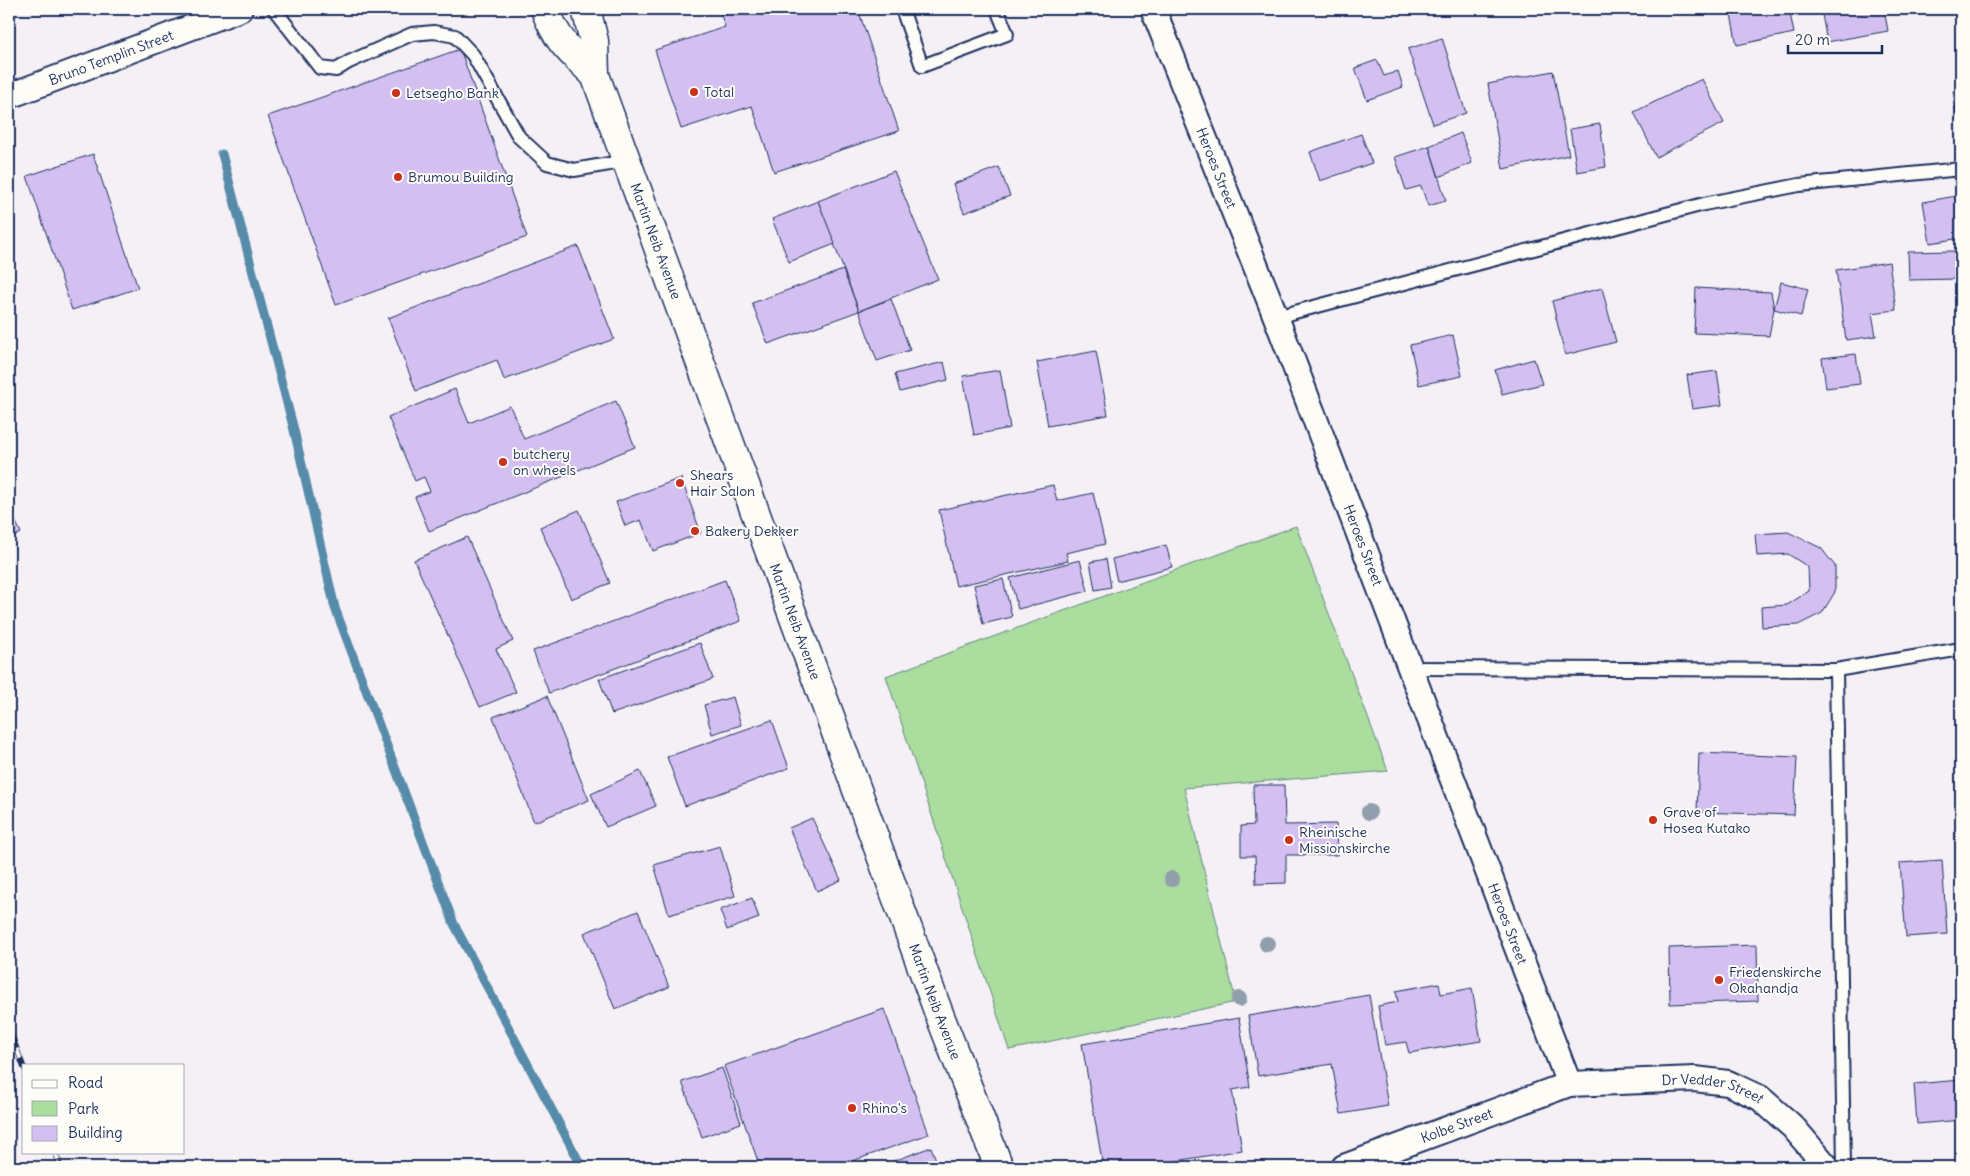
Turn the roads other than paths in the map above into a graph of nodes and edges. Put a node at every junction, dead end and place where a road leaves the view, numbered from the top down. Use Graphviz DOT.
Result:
graph roads {
  1 [pos="240,9"];
  2 [pos="274,9"];
  3 [pos="545,9"];
  4 [pos="586,9"];
  5 [pos="902,9"];
  6 [pos="997,9"];
  7 [pos="1153,9"];
  8 [pos="595,75"];
  9 [pos="9,96"];
  10 [pos="627,161"];
  11 [pos="1961,169"];
  12 [pos="1276,317"];
  13 [pos="1961,649"];
  14 [pos="1410,668"];
  15 [pos="1836,670"];
  16 [pos="1569,1084"];
  17 [pos="999,1167"];
  18 [pos="1344,1167"];
  19 [pos="1827,1167"];
  20 [pos="1844,1167"];
  1 -- 9 [label="street, Bruno Templin Street"];
  2 -- 10 [label="lane"];
  3 -- 8 [label="main road, Martin Neib Avenue"];
  4 -- 8 [label="main road, Martin Neib Avenue"];
  5 -- 6 [label="lane"];
  7 -- 12 [label="street, Heroes Street"];
  8 -- 10 [label="main road, Martin Neib Avenue"];
  10 -- 17 [label="main road, Martin Neib Avenue"];
  11 -- 12 [label="lane"];
  12 -- 14 [label="street, Heroes Street"];
  13 -- 15 [label="lane"];
  14 -- 15 [label="lane"];
  14 -- 16 [label="street, Heroes Street"];
  15 -- 20 [label="lane"];
  16 -- 18 [label="street, Kolbe Street"];
  16 -- 19 [label="street, Dr Vedder Street"];
}
